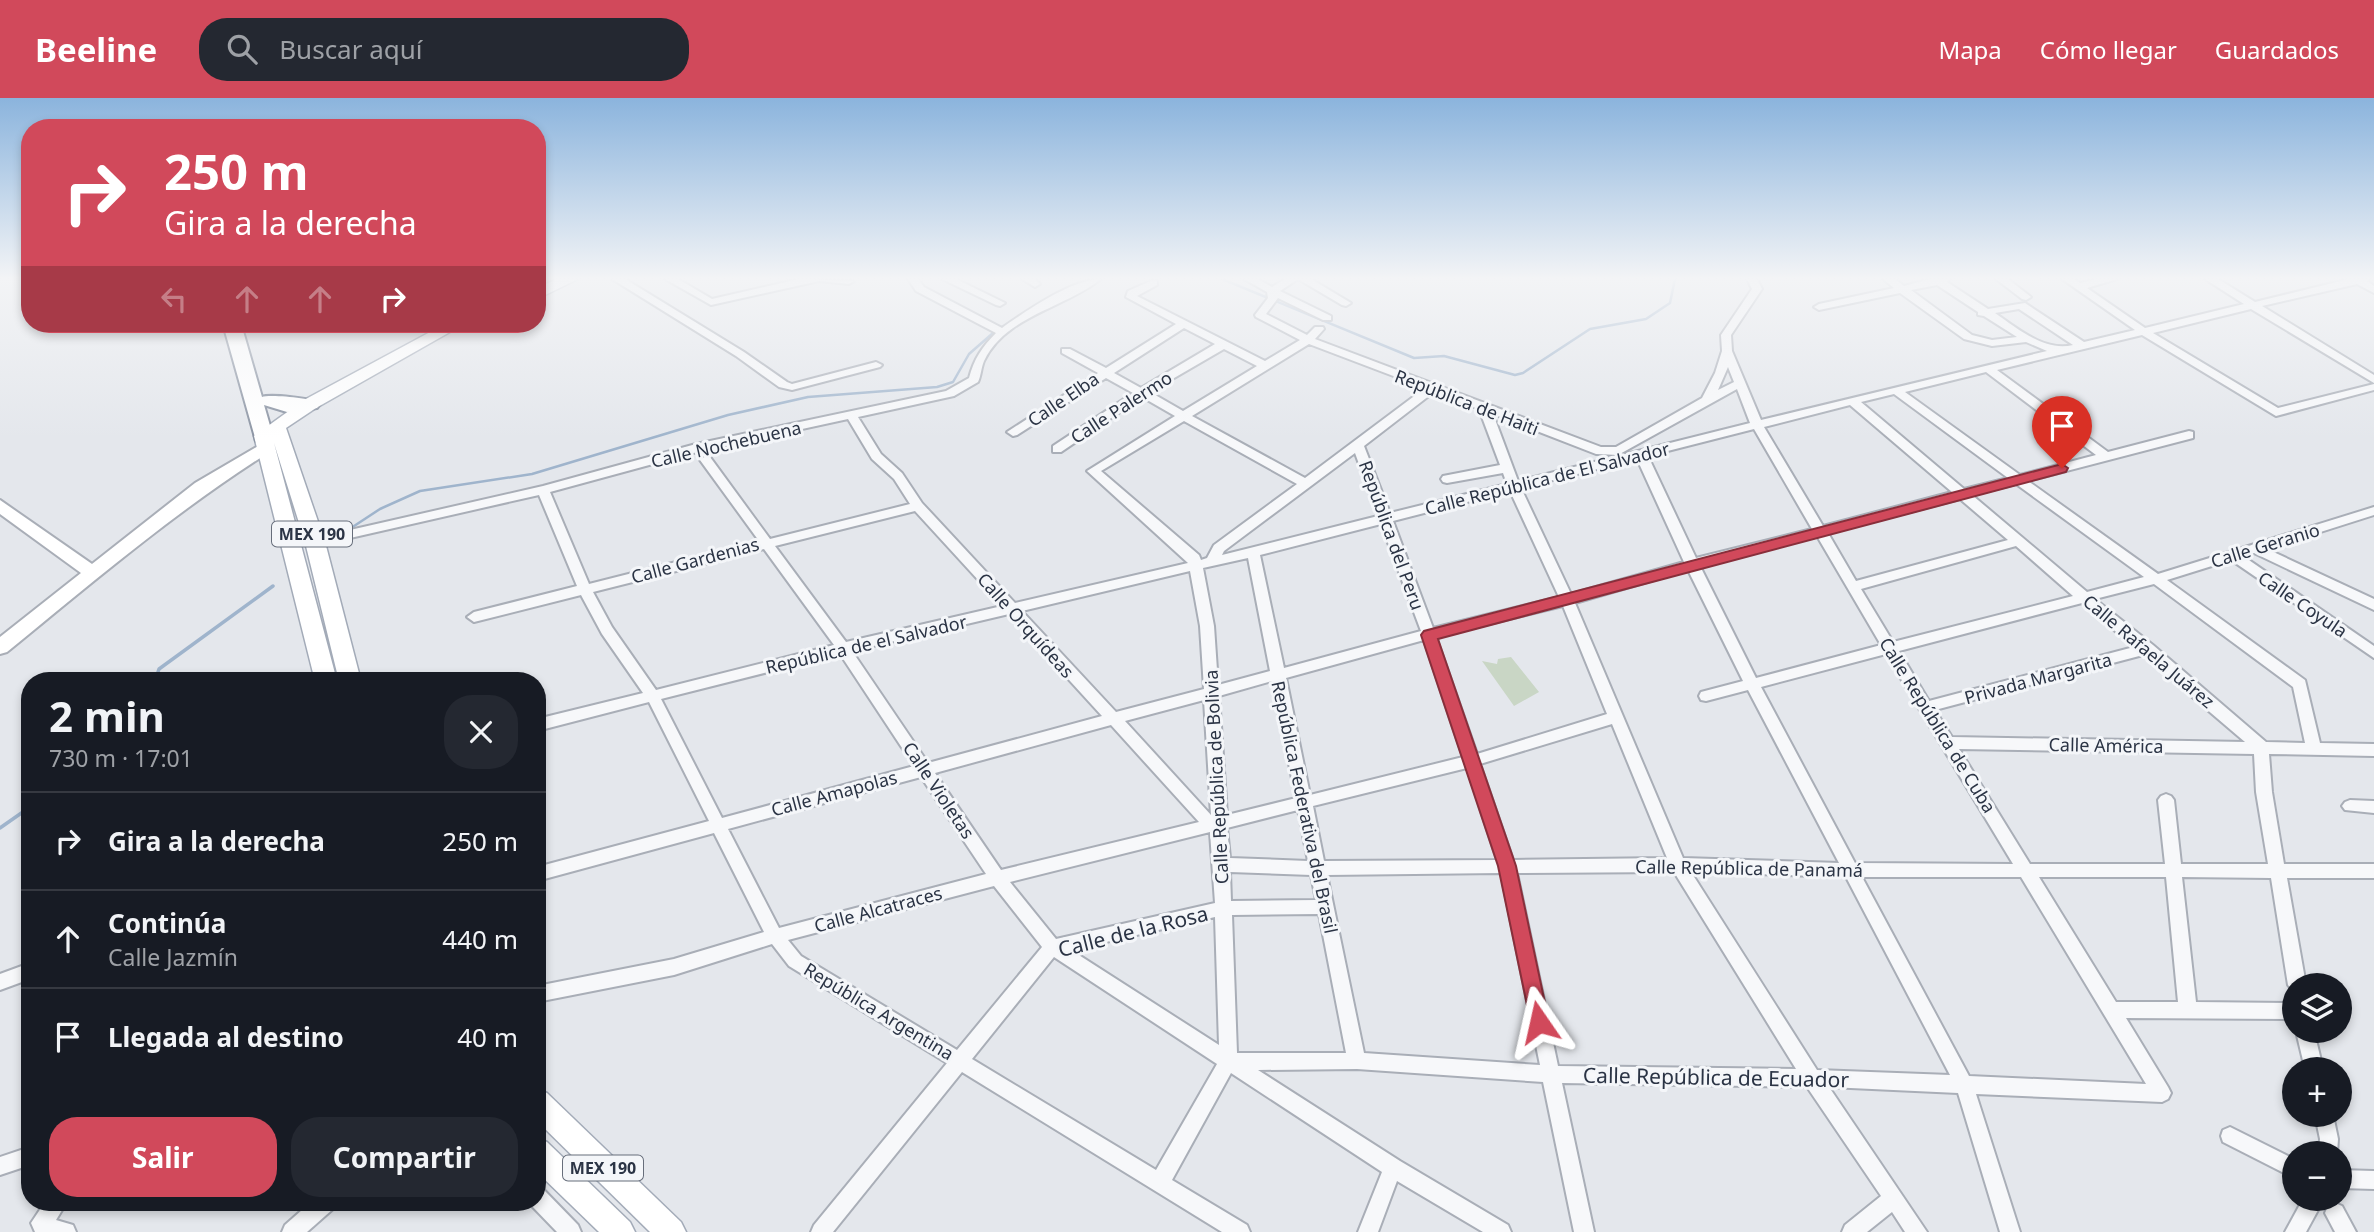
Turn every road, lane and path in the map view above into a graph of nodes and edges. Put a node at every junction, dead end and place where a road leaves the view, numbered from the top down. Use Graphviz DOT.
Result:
graph roads {
  1 [pos="704,332"];
  2 [pos="1002,332"];
  3 [pos="1171,332"];
  4 [pos="1198,332"];
  5 [pos="1299,332"];
  6 [pos="1317,332"];
  7 [pos="1729,332"];
  8 [pos="1964,332"];
  9 [pos="2014,332"];
  10 [pos="2061,332"];
  11 [pos="2144,332"];
  12 [pos="2296,332"];
  13 [pos="235,333"];
  14 [pos="251,333"];
  15 [pos="441,333"];
  16 [pos="456,333"];
  17 [pos="2026,339"];
  18 [pos="1308,340"];
  19 [pos="1222,345"];
  20 [pos="2082,346"];
  21 [pos="1066,351"];
  22 [pos="1727,352"];
  23 [pos="2058,352"];
  24 [pos="876,365"];
  25 [pos="1264,365"];
  26 [pos="1990,370"];
  27 [pos="1102,373"];
  28 [pos="2374,380"];
  29 [pos="1740,383"];
  30 [pos="2374,387"];
  31 [pos="1432,388"];
  32 [pos="1897,391"];
  33 [pos="1139,394"];
  34 [pos="270,400"];
  35 [pos="1707,400"];
  36 [pos="1852,401"];
  37 [pos="320,403"];
  38 [pos="1485,409"];
  39 [pos="852,415"];
  40 [pos="1182,416"];
  41 [pos="1757,425"];
  42 [pos="1013,432"];
  43 [pos="2189,435"];
  44 [pos="272,436"];
  45 [pos="1359,447"];
  46 [pos="1056,449"];
  47 [pos="1642,454"];
  48 [pos="1620,455"];
  49 [pos="1603,457"];
  50 [pos="2106,457"];
  51 [pos="706,460"];
  52 [pos="1507,468"];
  53 [pos="1447,480"];
  54 [pos="2017,480"];
  55 [pos="1305,483"];
  56 [pos="1514,486"];
  57 [pos="543,490"];
  58 [pos="1963,495"];
  59 [pos="0,506"];
  60 [pos="918,506"];
  61 [pos="2372,513"];
  62 [pos="1385,518"];
  63 [pos="1823,533"];
  64 [pos="2019,541"];
  65 [pos="315,542"];
  66 [pos="764,542"];
  67 [pos="2254,548"];
  68 [pos="1253,552"];
  69 [pos="2232,555"];
  70 [pos="1204,563"];
  71 [pos="1692,564"];
  72 [pos="89,571"];
  73 [pos="2156,579"];
  74 [pos="1854,586"];
  75 [pos="585,589"];
  76 [pos="2085,596"];
  77 [pos="1567,600"];
  78 [pos="2374,605"];
  79 [pos="1011,610"];
  80 [pos="474,617"];
  81 [pos="0,634"];
  82 [pos="1429,635"];
  83 [pos="1889,647"];
  84 [pos="0,648"];
  85 [pos="843,648"];
  86 [pos="2148,649"];
  87 [pos="2374,653"];
  88 [pos="324,672"];
  89 [pos="348,672"];
  90 [pos="1278,676"];
  91 [pos="1754,683"];
  92 [pos="1212,694"];
  93 [pos="652,695"];
  94 [pos="1706,696"];
  95 [pos="1927,707"];
  96 [pos="1615,717"];
  97 [pos="1111,719"];
  98 [pos="546,723"];
  99 [pos="1950,743"];
  100 [pos="2261,747"];
  101 [pos="2314,749"];
  102 [pos="2374,750"];
  103 [pos="1472,761"];
  104 [pos="925,768"];
  105 [pos="2166,800"];
  106 [pos="1304,801"];
  107 [pos="2350,806"];
  108 [pos="2374,807"];
  109 [pos="716,825"];
  110 [pos="1215,825"];
  111 [pos="1222,865"];
  112 [pos="1678,865"];
  113 [pos="1507,866"];
  114 [pos="1318,868"];
  115 [pos="1852,870"];
  116 [pos="2171,870"];
  117 [pos="2277,870"];
  118 [pos="2028,871"];
  119 [pos="2374,871"];
  120 [pos="546,872"];
  121 [pos="997,878"];
  122 [pos="1326,907"];
  123 [pos="1224,908"];
  124 [pos="775,936"];
  125 [pos="1052,947"];
  126 [pos="2295,973"];
  127 [pos="21,974"];
  128 [pos="0,982"];
  129 [pos="546,992"];
  130 [pos="2113,1010"];
  131 [pos="2188,1011"];
  132 [pos="2282,1011"];
  133 [pos="961,1060"];
  134 [pos="1228,1062"];
  135 [pos="1357,1062"];
  136 [pos="1549,1074"];
  137 [pos="1812,1077"];
  138 [pos="1964,1084"];
  139 [pos="2162,1093"];
  140 [pos="546,1111"];
  141 [pos="2230,1136"];
  142 [pos="21,1159"];
  143 [pos="546,1161"];
  144 [pos="2282,1165"];
  145 [pos="0,1166"];
  146 [pos="1393,1168"];
  147 [pos="2352,1179"];
  148 [pos="2374,1180"];
  149 [pos="1160,1182"];
  150 [pos="1894,1198"];
  151 [pos="546,1206"];
  152 [pos="51,1211"];
  153 [pos="316,1211"];
  154 [pos="2305,1211"];
  155 [pos="2335,1213"];
  156 [pos="65,1232"];
  157 [pos="292,1232"];
  158 [pos="571,1232"];
  159 [pos="620,1232"];
  160 [pos="671,1232"];
  161 [pos="821,1232"];
  162 [pos="1240,1232"];
  163 [pos="1368,1232"];
  164 [pos="1501,1232"];
  165 [pos="1584,1232"];
  166 [pos="1852,1232"];
  167 [pos="1917,1232"];
  168 [pos="2010,1232"];
  169 [pos="2294,1232"];
  170 [pos="2346,1232"];
  1 -- 24 [label="street"];
  2 -- 39 [label="street, Calle Nochebuena"];
  3 -- 27 [label="street, Calle Elba"];
  4 -- 19 [label="street"];
  5 -- 18 [label="street, República de Haiti"];
  6 -- 18 [label="street"];
  7 -- 22 [label="street"];
  8 -- 17 [label="street"];
  9 -- 17 [label="street"];
  10 -- 20 [label="street"];
  11 -- 20 [label="street, Calle República de El Salvador"];
  11 -- 30 [label="street"];
  12 -- 28 [label="street"];
  13 -- 44 [label="highway, MEX 190"];
  14 -- 34 [label="highway, MEX 190"];
  15 -- 37 [label="main road"];
  16 -- 37 [label="main road"];
  17 -- 23 [label="street"];
  18 -- 25 [label="street"];
  18 -- 31 [label="street, República de Haiti"];
  19 -- 25 [label="street"];
  19 -- 33 [label="street, Calle Palermo"];
  20 -- 23 [label="street, Calle República de El Salvador"];
  21 -- 27 [label="street"];
  22 -- 29 [label="street, Calle República de Cuba"];
  22 -- 35 [label="street"];
  23 -- 26 [label="street, Calle República de El Salvador"];
  25 -- 40 [label="street"];
  26 -- 32 [label="street, Calle República de El Salvador"];
  26 -- 50 [label="street"];
  27 -- 33 [label="street"];
  27 -- 42 [label="street, Calle Elba"];
  29 -- 35 [label="street"];
  29 -- 41 [label="street, Calle República de Cuba"];
  31 -- 38 [label="street, República de Haiti"];
  31 -- 45 [label="street"];
  32 -- 36 [label="street, Calle República de El Salvador"];
  32 -- 54 [label="street"];
  33 -- 40 [label="street"];
  33 -- 46 [label="street, Calle Palermo"];
  34 -- 37 [label="highway"];
  34 -- 44 [label="highway, MEX 190"];
  35 -- 48 [label="street"];
  36 -- 41 [label="street, Calle República de El Salvador"];
  36 -- 58 [label="street, Calle Rafaela Juárez"];
  37 -- 44 [label="main road"];
  38 -- 49 [label="street, República de Haiti"];
  38 -- 52 [label="street"];
  39 -- 57 [label="street, Calle Nochebuena"];
  39 -- 60 [label="street, Calle Orquídeas"];
  40 -- 55 [label="street"];
  40 -- 70 [label="street"];
  41 -- 47 [label="street, Calle República de El Salvador"];
  41 -- 63 [label="street, Calle República de Cuba"];
  43 -- 50 [label="street, Calle Amapolas"];
  44 -- 65 [label="main road, MEX 190"];
  44 -- 72 [label="street"];
  44 -- 88 [label="main road, MEX 190"];
  45 -- 55 [label="street"];
  45 -- 62 [label="street, República del Peru"];
  47 -- 48 [label="street, Calle República de El Salvador"];
  47 -- 71 [label="street"];
  48 -- 49 [label="street, Calle República de El Salvador"];
  49 -- 56 [label="street, Calle República de El Salvador"];
  50 -- 54 [label="street, Calle Amapolas"];
  51 -- 66 [label="street, Calle Violetas"];
  52 -- 53 [label="street"];
  52 -- 56 [label="street"];
  54 -- 58 [label="street, Calle Amapolas"];
  54 -- 73 [label="street"];
  55 -- 70 [label="street"];
  56 -- 62 [label="street, Calle República de El Salvador"];
  56 -- 77 [label="street"];
  57 -- 65 [label="street, Calle Nochebuena"];
  57 -- 75 [label="street, República Argentina"];
  58 -- 63 [label="street, Calle Amapolas"];
  58 -- 64 [label="street, Calle Rafaela Juárez"];
  59 -- 72 [label="street"];
  60 -- 66 [label="street, Calle Gardenias"];
  60 -- 79 [label="street, Calle Orquídeas"];
  61 -- 67 [label="street, Calle Geranio"];
  62 -- 68 [label="street, Calle República de El Salvador"];
  62 -- 82 [label="street, República del Peru"];
  63 -- 71 [label="street, Calle Amapolas"];
  63 -- 74 [label="street, Calle República de Cuba"];
  64 -- 74 [label="street"];
  64 -- 76 [label="street, Calle Rafaela Juárez"];
  65 -- 89 [label="main road, MEX 190"];
  66 -- 75 [label="street, Calle Gardenias"];
  66 -- 85 [label="street, Calle Violetas"];
  67 -- 69 [label="street, Calle Geranio"];
  67 -- 78 [label="street"];
  68 -- 70 [label="street, Calle República de El Salvador"];
  68 -- 90 [label="street, República Federativa del Brasil"];
  69 -- 73 [label="street, Calle Geranio"];
  69 -- 87 [label="street, Calle Coyula"];
  70 -- 79 [label="street, República de el Salvador"];
  70 -- 92 [label="street, Calle República de Bolivia"];
  71 -- 77 [label="street, Calle Amapolas"];
  71 -- 91 [label="street"];
  72 -- 81 [label="street"];
  72 -- 84 [label="street"];
  73 -- 76 [label="street, Calle Geranio"];
  73 -- 101 [label="street"];
  74 -- 83 [label="street, Calle República de Cuba"];
  75 -- 80 [label="street, Calle Gardenias"];
  75 -- 93 [label="street, República Argentina"];
  76 -- 83 [label="street, Calle Geranio"];
  76 -- 86 [label="street, Calle Rafaela Juárez"];
  77 -- 82 [label="street, Calle Amapolas"];
  77 -- 96 [label="street"];
  79 -- 85 [label="street, República de el Salvador"];
  79 -- 97 [label="street, Calle Orquídeas"];
  82 -- 90 [label="street, Calle Amapolas"];
  82 -- 103 [label="street, República del Peru"];
  83 -- 91 [label="street, Calle Geranio"];
  83 -- 95 [label="street, Calle República de Cuba"];
  85 -- 93 [label="street, República de el Salvador"];
  85 -- 104 [label="street, Calle Violetas"];
  86 -- 95 [label="street, Privada Margarita"];
  86 -- 100 [label="street, Calle Rafaela Juárez"];
  90 -- 92 [label="street, Calle Amapolas"];
  90 -- 106 [label="street, República Federativa del Brasil"];
  91 -- 94 [label="street, Calle Geranio"];
  91 -- 115 [label="street"];
  92 -- 97 [label="street, Calle Amapolas"];
  92 -- 110 [label="street, Calle República de Bolivia"];
  93 -- 98 [label="street, República de el Salvador"];
  93 -- 109 [label="street, República Argentina"];
  95 -- 99 [label="street, Calle República de Cuba"];
  96 -- 103 [label="street, Calle Alcatraces"];
  96 -- 112 [label="street"];
  97 -- 104 [label="street, Calle Amapolas"];
  97 -- 110 [label="street, Calle Orquídeas"];
  99 -- 100 [label="street, Calle América"];
  99 -- 118 [label="street, Calle República de Cuba"];
  100 -- 101 [label="street, Calle América"];
  100 -- 117 [label="street"];
  101 -- 102 [label="street, Calle América"];
  103 -- 106 [label="street, Calle Alcatraces"];
  103 -- 113 [label="street, República del Peru"];
  104 -- 109 [label="street, Calle Amapolas"];
  104 -- 121 [label="street, Calle Violetas"];
  105 -- 116 [label="street"];
  106 -- 110 [label="street, Calle Alcatraces"];
  106 -- 114 [label="street, República Federativa del Brasil"];
  107 -- 108 [label="street"];
  109 -- 120 [label="street, Calle Amapolas"];
  109 -- 124 [label="street, República Argentina"];
  110 -- 111 [label="street, Calle República de Bolivia"];
  110 -- 121 [label="street, Calle Alcatraces"];
  111 -- 114 [label="street, Calle República de Panamá"];
  111 -- 123 [label="street, Calle República de Bolivia"];
  112 -- 113 [label="street, Calle República de Panamá"];
  112 -- 115 [label="street, Calle República de Panamá"];
  112 -- 137 [label="street"];
  113 -- 114 [label="street, Calle República de Panamá"];
  113 -- 136 [label="street, República del Peru"];
  114 -- 122 [label="street, República Federativa del Brasil"];
  115 -- 118 [label="street, Calle República de Panamá"];
  115 -- 138 [label="street"];
  116 -- 117 [label="street, Calle República de Panamá"];
  116 -- 118 [label="street, Calle República de Panamá"];
  116 -- 131 [label="street"];
  117 -- 119 [label="street, Calle República de Panamá"];
  117 -- 126 [label="street"];
  118 -- 130 [label="street, Calle República de Cuba"];
  121 -- 124 [label="street, Calle Alcatraces"];
  121 -- 125 [label="street, Calle Violetas"];
  122 -- 123 [label="street, Calle de la Rosa"];
  122 -- 135 [label="street, República Federativa del Brasil"];
  123 -- 125 [label="street, Calle de la Rosa"];
  123 -- 134 [label="street, Calle República de Bolivia"];
  124 -- 129 [label="street, Calle Alcatraces"];
  124 -- 133 [label="street, República Argentina"];
  125 -- 133 [label="street, Calle de la Rosa"];
  125 -- 134 [label="street, Calle Violetas"];
  127 -- 128 [label="street"];
  130 -- 131 [label="street"];
  130 -- 139 [label="street, Calle República de Cuba"];
  131 -- 132 [label="street"];
  133 -- 149 [label="street, República Argentina"];
  133 -- 161 [label="street, Calle de la Rosa"];
  134 -- 135 [label="street, Calle República de Ecuador"];
  134 -- 146 [label="street, Calle Violetas"];
  134 -- 149 [label="street"];
  135 -- 136 [label="street, Calle República de Ecuador"];
  136 -- 137 [label="street, Calle República de Ecuador"];
  136 -- 165 [label="street, República del Peru"];
  137 -- 138 [label="street, Calle República de Ecuador"];
  137 -- 150 [label="street"];
  138 -- 139 [label="street, Calle República de Ecuador"];
  138 -- 168 [label="street"];
  140 -- 160 [label="main road, MEX 190"];
  141 -- 144 [label="street"];
  142 -- 145 [label="street"];
  143 -- 159 [label="main road, MEX 190"];
  146 -- 163 [label="street"];
  146 -- 164 [label="street, Calle Violetas"];
  147 -- 148 [label="street"];
  149 -- 162 [label="street, República Argentina"];
  150 -- 166 [label="street"];
  150 -- 167 [label="street"];
  151 -- 158 [label="street"];
  152 -- 156 [label="street"];
  153 -- 157 [label="street"];
  154 -- 169 [label="street"];
  155 -- 170 [label="street"];
}
